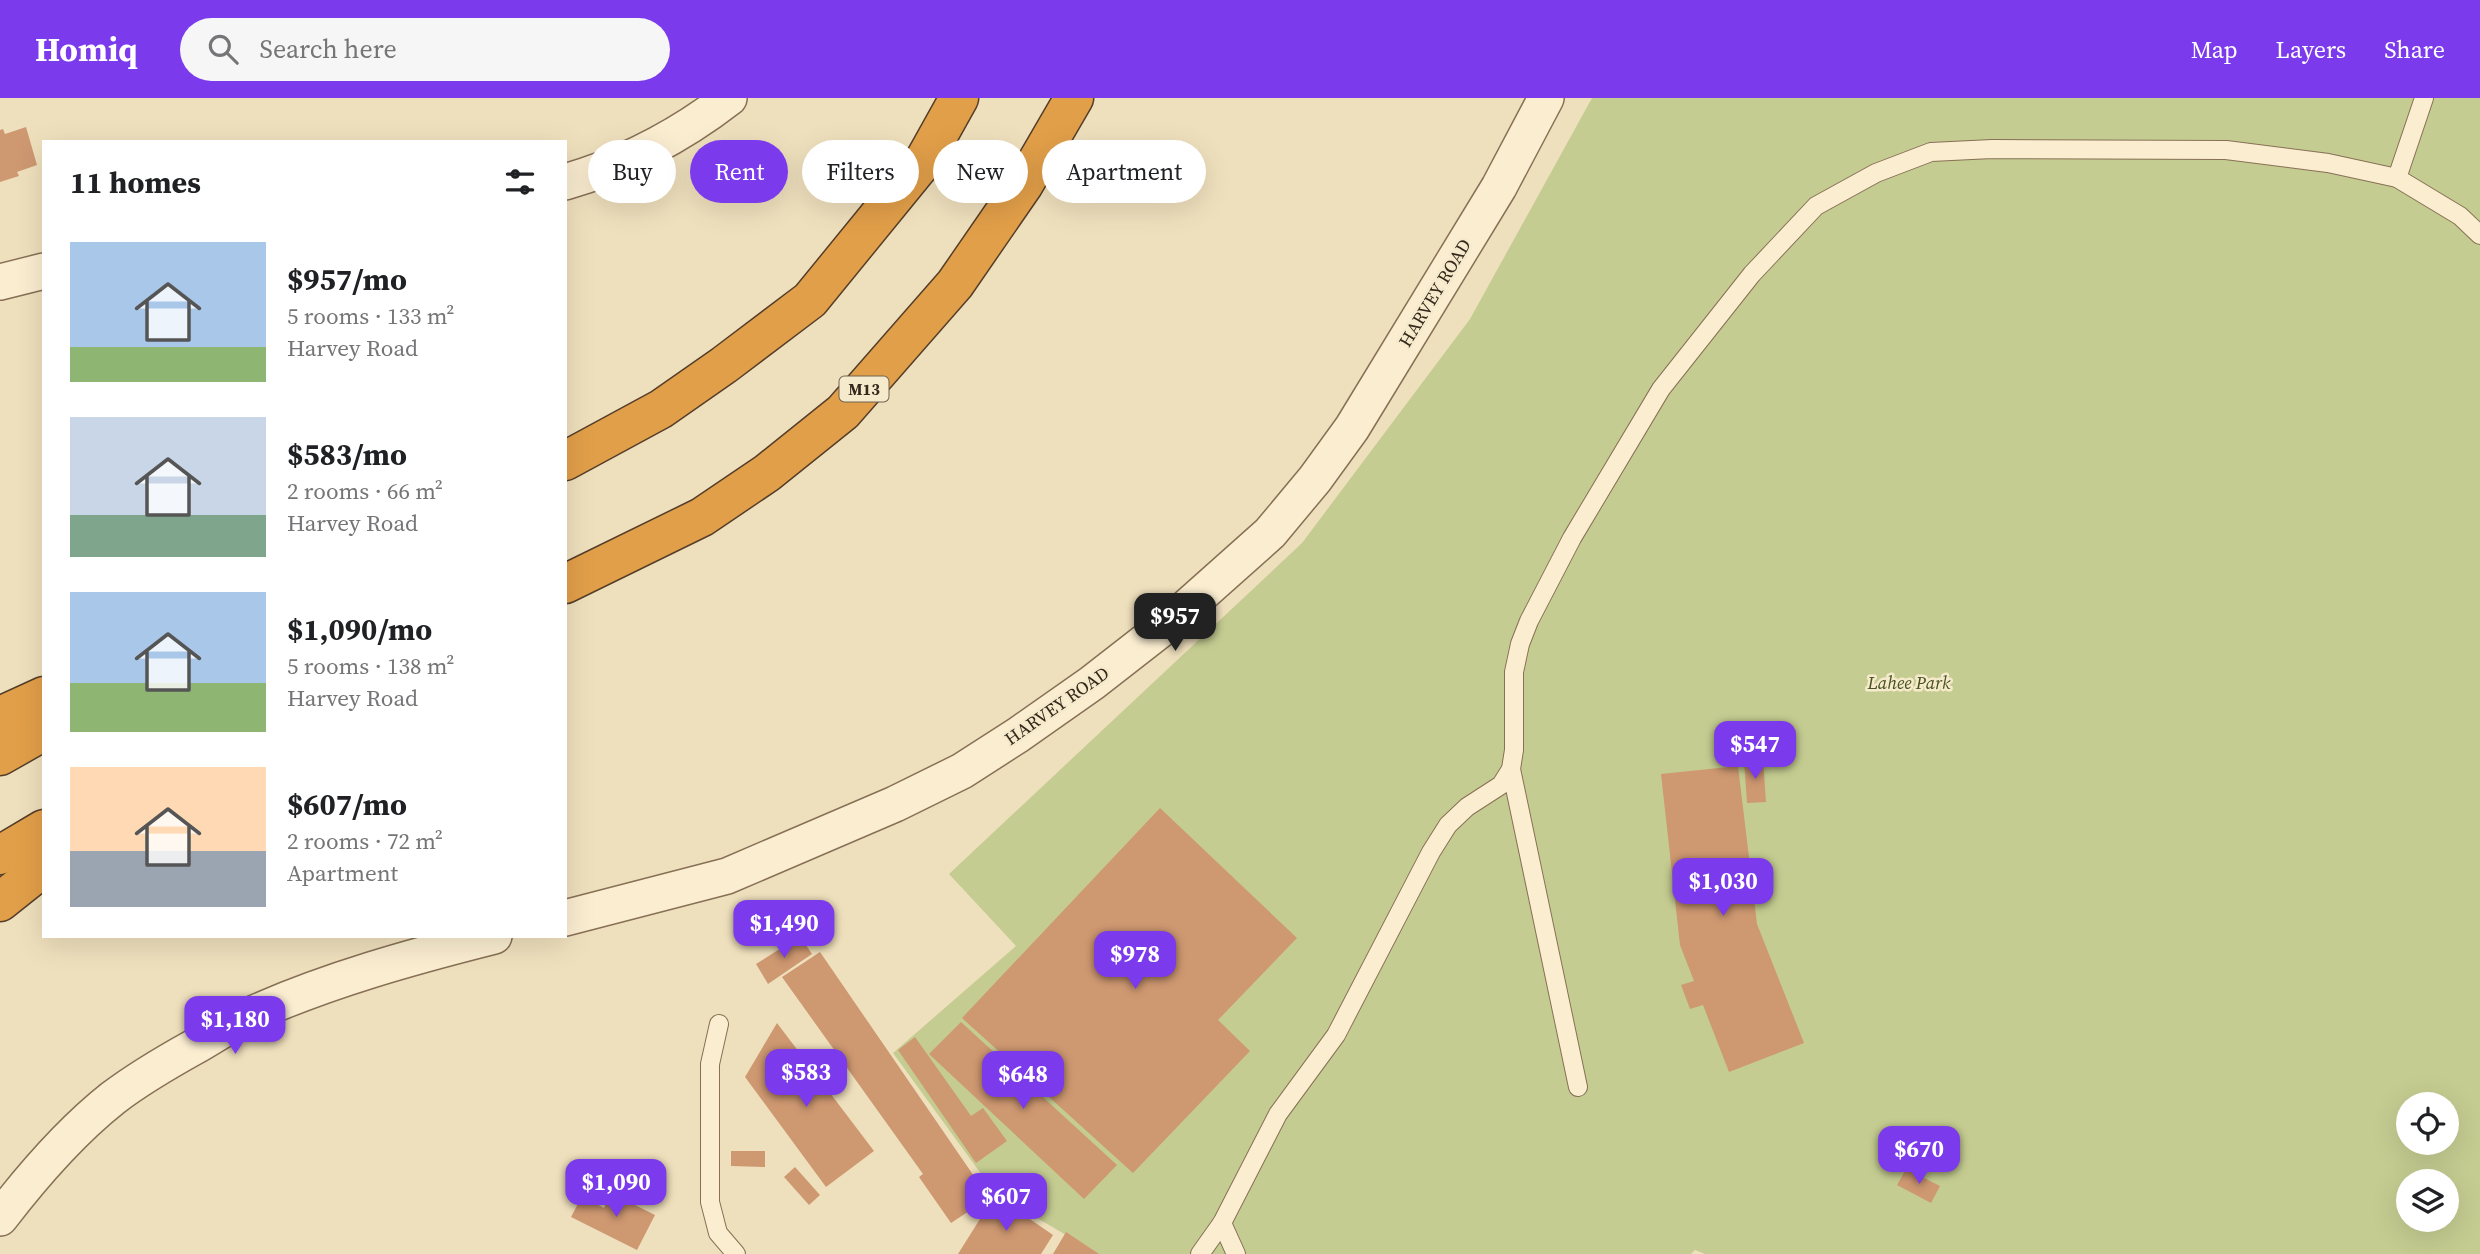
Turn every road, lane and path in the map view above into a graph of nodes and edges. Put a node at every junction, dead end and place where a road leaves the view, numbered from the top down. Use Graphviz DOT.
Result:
graph roads {
  1 [pos="729,98"];
  2 [pos="959,98"];
  3 [pos="1074,98"];
  4 [pos="1546,98"];
  5 [pos="2424,98"];
  6 [pos="2397,178"];
  7 [pos="567,181"];
  8 [pos="2480,235"];
  9 [pos="42,272"];
  10 [pos="0,282"];
  11 [pos="567,460"];
  12 [pos="567,583"];
  13 [pos="42,697"];
  14 [pos="0,716"];
  15 [pos="42,732"];
  16 [pos="0,756"];
  17 [pos="1511,769"];
  18 [pos="42,830"];
  19 [pos="0,855"];
  20 [pos="42,869"];
  21 [pos="0,902"];
  22 [pos="567,917"];
  23 [pos="486,938"];
  24 [pos="719,1024"];
  25 [pos="1578,1087"];
  26 [pos="0,1219"];
  27 [pos="1222,1223"];
  28 [pos="736,1254"];
  29 [pos="1200,1254"];
  30 [pos="1236,1254"];
  1 -- 7 [label="street"];
  2 -- 11 [label="highway"];
  3 -- 12 [label="highway, M13"];
  4 -- 22 [label="street, HARVEY ROAD"];
  5 -- 6 [label="lane"];
  6 -- 8 [label="lane"];
  6 -- 17 [label="lane"];
  9 -- 10 [label="street"];
  13 -- 14 [label="highway"];
  15 -- 16 [label="highway"];
  17 -- 25 [label="lane"];
  17 -- 27 [label="lane"];
  18 -- 19 [label="highway"];
  20 -- 21 [label="highway"];
  23 -- 26 [label="street"];
  24 -- 28 [label="lane"];
  27 -- 29 [label="lane"];
  27 -- 30 [label="lane"];
}
